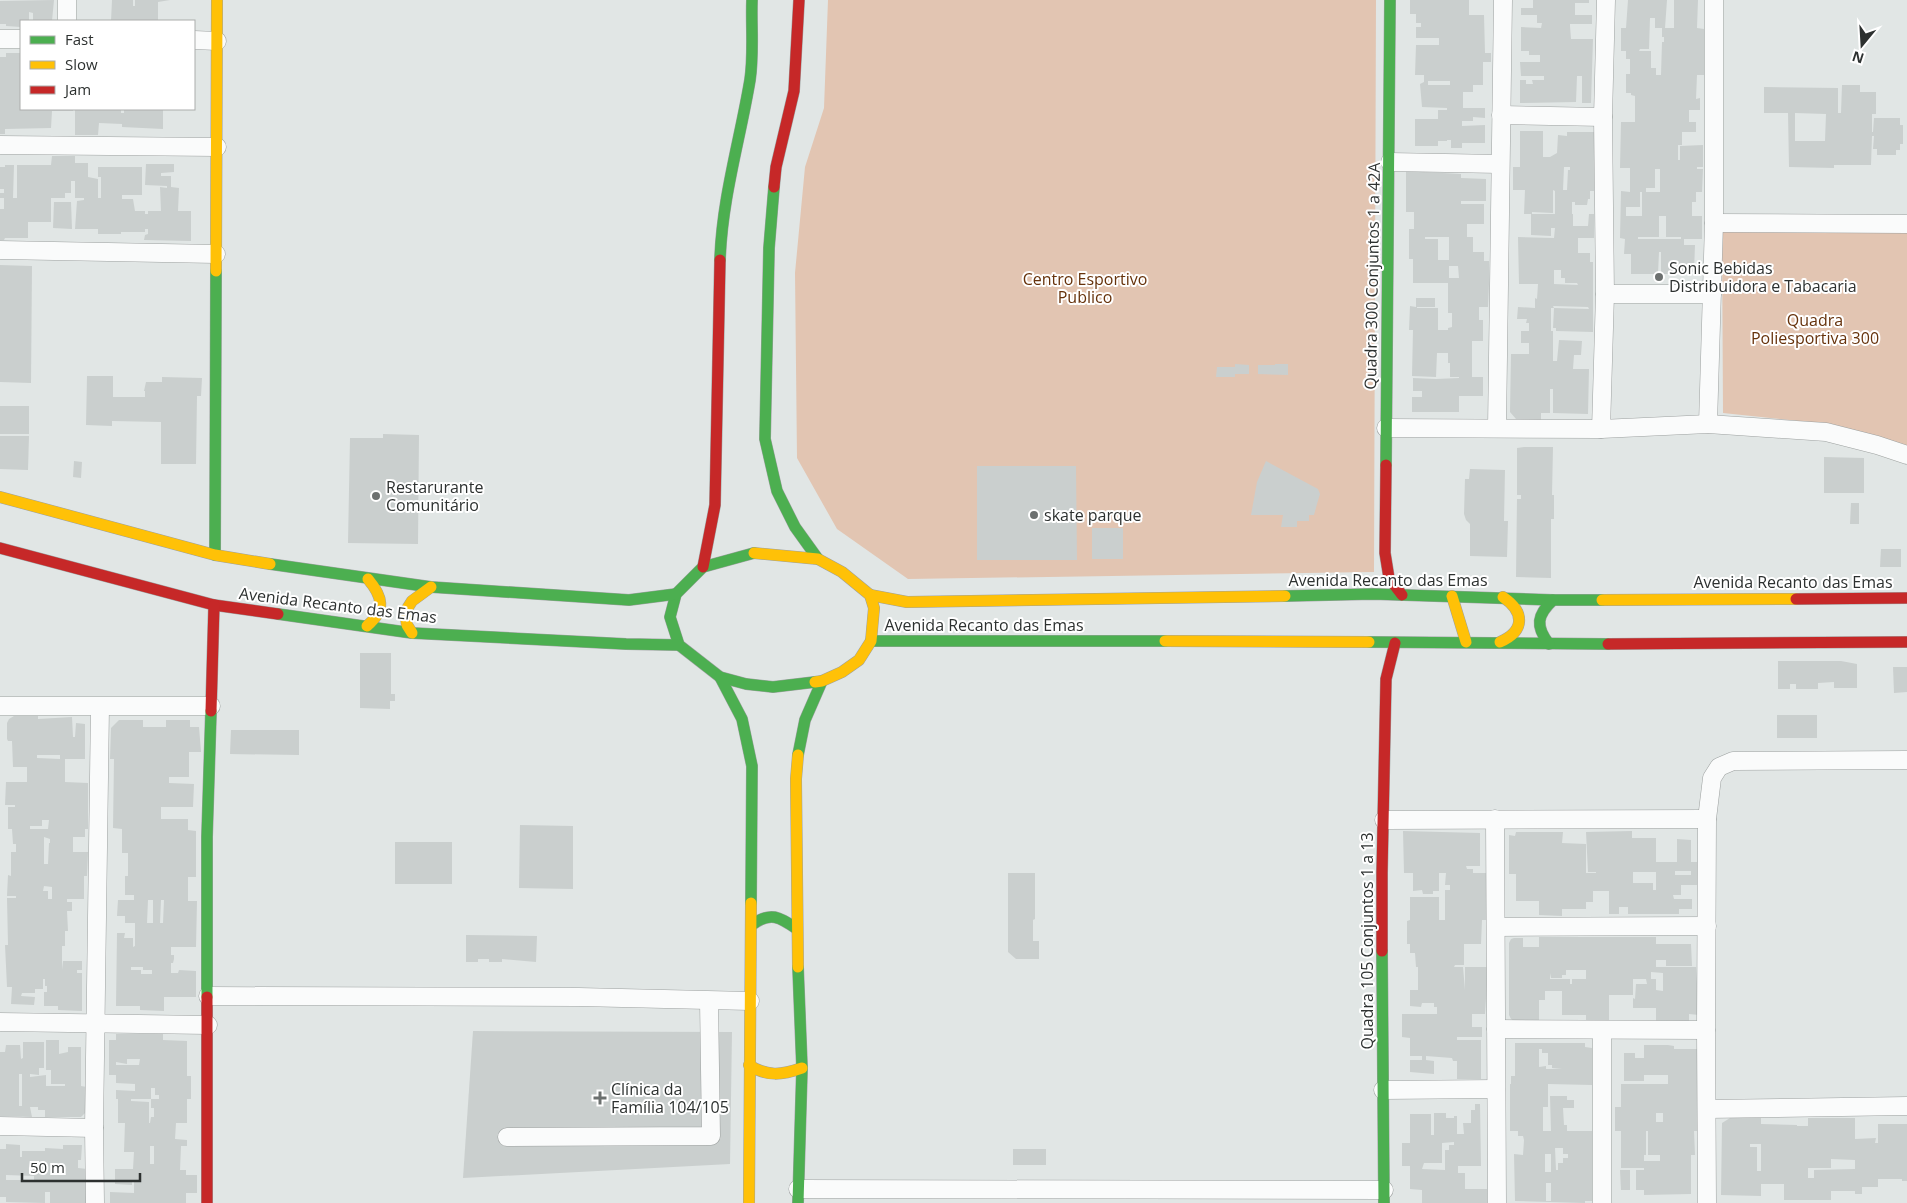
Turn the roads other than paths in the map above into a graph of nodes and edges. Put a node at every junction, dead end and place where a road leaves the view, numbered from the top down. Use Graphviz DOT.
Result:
graph roads {
  1 [pos="67,0"];
  2 [pos="217,0"];
  3 [pos="752,0"];
  4 [pos="799,0"];
  5 [pos="1390,0"];
  6 [pos="1503,0"];
  7 [pos="1606,0"];
  8 [pos="1714,0"];
  9 [pos="66,20"];
  10 [pos="0,39"];
  11 [pos="20,39"];
  12 [pos="195,40"];
  13 [pos="217,40"];
  14 [pos="1501,115"];
  15 [pos="1603,117"];
  16 [pos="0,144"];
  17 [pos="217,146"];
  18 [pos="1390,162"];
  19 [pos="1500,164"];
  20 [pos="1714,223"];
  21 [pos="1907,224"];
  22 [pos="0,250"];
  23 [pos="216,254"];
  24 [pos="1605,294"];
  25 [pos="1712,294"];
  26 [pos="1708,424"];
  27 [pos="1386,428"];
  28 [pos="1497,428"];
  29 [pos="1601,429"];
  30 [pos="1907,454"];
  31 [pos="0,497"];
  32 [pos="0,548"];
  33 [pos="1385,553"];
  34 [pos="215,555"];
  35 [pos="818,559"];
  36 [pos="703,568"];
  37 [pos="368,579"];
  38 [pos="1376,586"];
  39 [pos="431,588"];
  40 [pos="676,594"];
  41 [pos="870,595"];
  42 [pos="1402,595"];
  43 [pos="1452,596"];
  44 [pos="1503,596"];
  45 [pos="1907,598"];
  46 [pos="1553,600"];
  47 [pos="214,605"];
  48 [pos="367,626"];
  49 [pos="412,633"];
  50 [pos="871,641"];
  51 [pos="1466,642"];
  52 [pos="1500,642"];
  53 [pos="1907,642"];
  54 [pos="1377,643"];
  55 [pos="1395,643"];
  56 [pos="1549,644"];
  57 [pos="679,645"];
  58 [pos="720,677"];
  59 [pos="1386,679"];
  60 [pos="822,681"];
  61 [pos="0,706"];
  62 [pos="211,706"];
  63 [pos="100,707"];
  64 [pos="1907,760"];
  65 [pos="1495,819"];
  66 [pos="1707,819"];
  67 [pos="1384,820"];
  68 [pos="752,925"];
  69 [pos="1707,926"];
  70 [pos="1496,927"];
  71 [pos="797,929"];
  72 [pos="208,996"];
  73 [pos="709,1001"];
  74 [pos="750,1001"];
  75 [pos="0,1022"];
  76 [pos="96,1022"];
  77 [pos="208,1026"];
  78 [pos="1496,1029"];
  79 [pos="1706,1030"];
  80 [pos="1602,1031"];
  81 [pos="749,1065"];
  82 [pos="802,1068"];
  83 [pos="1496,1089"];
  84 [pos="1383,1090"];
  85 [pos="1907,1106"];
  86 [pos="1707,1109"];
  87 [pos="0,1126"];
  88 [pos="94,1128"];
  89 [pos="506,1137"];
  90 [pos="798,1196"];
  91 [pos="1384,1197"];
  92 [pos="95,1203"];
  93 [pos="207,1203"];
  94 [pos="749,1203"];
  95 [pos="1497,1203"];
  96 [pos="1602,1203"];
  97 [pos="1707,1203"];
  1 -- 9 [label="street"];
  2 -- 13 [label="main road"];
  3 -- 36 [label="main road"];
  4 -- 35 [label="main road"];
  5 -- 18 [label="main road, Quadra 300 Conjuntos 1 a 42A"];
  6 -- 14 [label="street"];
  7 -- 15 [label="street"];
  8 -- 20 [label="street"];
  10 -- 11 [label="street"];
  12 -- 13 [label="street"];
  13 -- 17 [label="main road"];
  14 -- 15 [label="street"];
  14 -- 19 [label="street"];
  15 -- 24 [label="street"];
  16 -- 17 [label="street"];
  17 -- 23 [label="main road"];
  18 -- 19 [label="street"];
  18 -- 27 [label="main road, Quadra 300 Conjuntos 1 a 42A"];
  19 -- 28 [label="street"];
  20 -- 21 [label="street"];
  20 -- 25 [label="street"];
  22 -- 23 [label="street"];
  23 -- 34 [label="main road"];
  24 -- 25 [label="street"];
  24 -- 29 [label="street"];
  25 -- 26 [label="street"];
  26 -- 29 [label="street"];
  26 -- 30 [label="street"];
  27 -- 28 [label="street"];
  27 -- 33 [label="main road, Quadra 300 Conjuntos 1 a 42A"];
  28 -- 29 [label="street"];
  31 -- 34 [label="main road, Avenida Recanto das Emas"];
  32 -- 47 [label="main road, Avenida Recanto das Emas"];
  33 -- 38 [label="main road, Quadra 300 Conjuntos 1 a 42A"];
  33 -- 42 [label="main road, Quadra 300 Conjuntos 1 a 42A"];
  34 -- 37 [label="main road, Avenida Recanto das Emas"];
  35 -- 36 [label="main road"];
  35 -- 41 [label="main road"];
  36 -- 40 [label="main road"];
  37 -- 39 [label="main road, Avenida Recanto das Emas"];
  37 -- 48 [label="main road"];
  38 -- 41 [label="main road, Avenida Recanto das Emas"];
  38 -- 42 [label="main road, Avenida Recanto das Emas"];
  39 -- 40 [label="main road, Avenida Recanto das Emas"];
  39 -- 49 [label="main road"];
  40 -- 57 [label="main road"];
  41 -- 50 [label="main road"];
  42 -- 43 [label="main road, Avenida Recanto das Emas"];
  43 -- 44 [label="main road, Avenida Recanto das Emas"];
  43 -- 51 [label="main road"];
  44 -- 46 [label="main road, Avenida Recanto das Emas"];
  44 -- 52 [label="main road"];
  45 -- 46 [label="main road, Avenida Recanto das Emas"];
  46 -- 56 [label="main road"];
  47 -- 48 [label="main road, Avenida Recanto das Emas"];
  47 -- 62 [label="main road"];
  48 -- 49 [label="main road, Avenida Recanto das Emas"];
  49 -- 57 [label="main road, Avenida Recanto das Emas"];
  50 -- 54 [label="main road, Avenida Recanto das Emas"];
  50 -- 60 [label="main road"];
  51 -- 52 [label="main road, Avenida Recanto das Emas"];
  51 -- 55 [label="main road, Avenida Recanto das Emas"];
  52 -- 56 [label="main road, Avenida Recanto das Emas"];
  53 -- 56 [label="main road, Avenida Recanto das Emas"];
  54 -- 55 [label="main road, Avenida Recanto das Emas"];
  54 -- 59 [label="main road, Quadra 105 Conjuntos 1 a 13"];
  55 -- 59 [label="main road, Quadra 105 Conjuntos 1 a 13"];
  57 -- 58 [label="main road"];
  58 -- 60 [label="main road"];
  58 -- 68 [label="main road"];
  59 -- 67 [label="main road, Quadra 105 Conjuntos 1 a 13"];
  60 -- 71 [label="main road"];
  61 -- 63 [label="street"];
  62 -- 63 [label="street"];
  62 -- 72 [label="main road"];
  63 -- 76 [label="street"];
  64 -- 66 [label="street"];
  65 -- 66 [label="street"];
  65 -- 67 [label="street"];
  65 -- 70 [label="street"];
  66 -- 69 [label="street"];
  67 -- 84 [label="main road, Quadra 105 Conjuntos 1 a 13"];
  68 -- 71 [label="main road"];
  68 -- 74 [label="main road"];
  69 -- 70 [label="street"];
  69 -- 79 [label="street"];
  70 -- 78 [label="street"];
  71 -- 82 [label="main road"];
  72 -- 73 [label="street"];
  72 -- 77 [label="main road"];
  73 -- 74 [label="street"];
  73 -- 89 [label="street"];
  74 -- 81 [label="main road"];
  75 -- 76 [label="street"];
  76 -- 77 [label="street"];
  76 -- 88 [label="street"];
  77 -- 93 [label="main road"];
  78 -- 80 [label="street"];
  78 -- 83 [label="street"];
  79 -- 80 [label="street"];
  79 -- 86 [label="street"];
  80 -- 96 [label="street"];
  81 -- 82 [label="main road"];
  81 -- 94 [label="main road"];
  82 -- 90 [label="main road"];
  83 -- 84 [label="street"];
  83 -- 95 [label="street"];
  84 -- 91 [label="main road, Quadra 105 Conjuntos 1 a 13"];
  85 -- 86 [label="street"];
  86 -- 97 [label="street"];
  87 -- 88 [label="street"];
  88 -- 92 [label="street"];
  90 -- 91 [label="street"];
}
